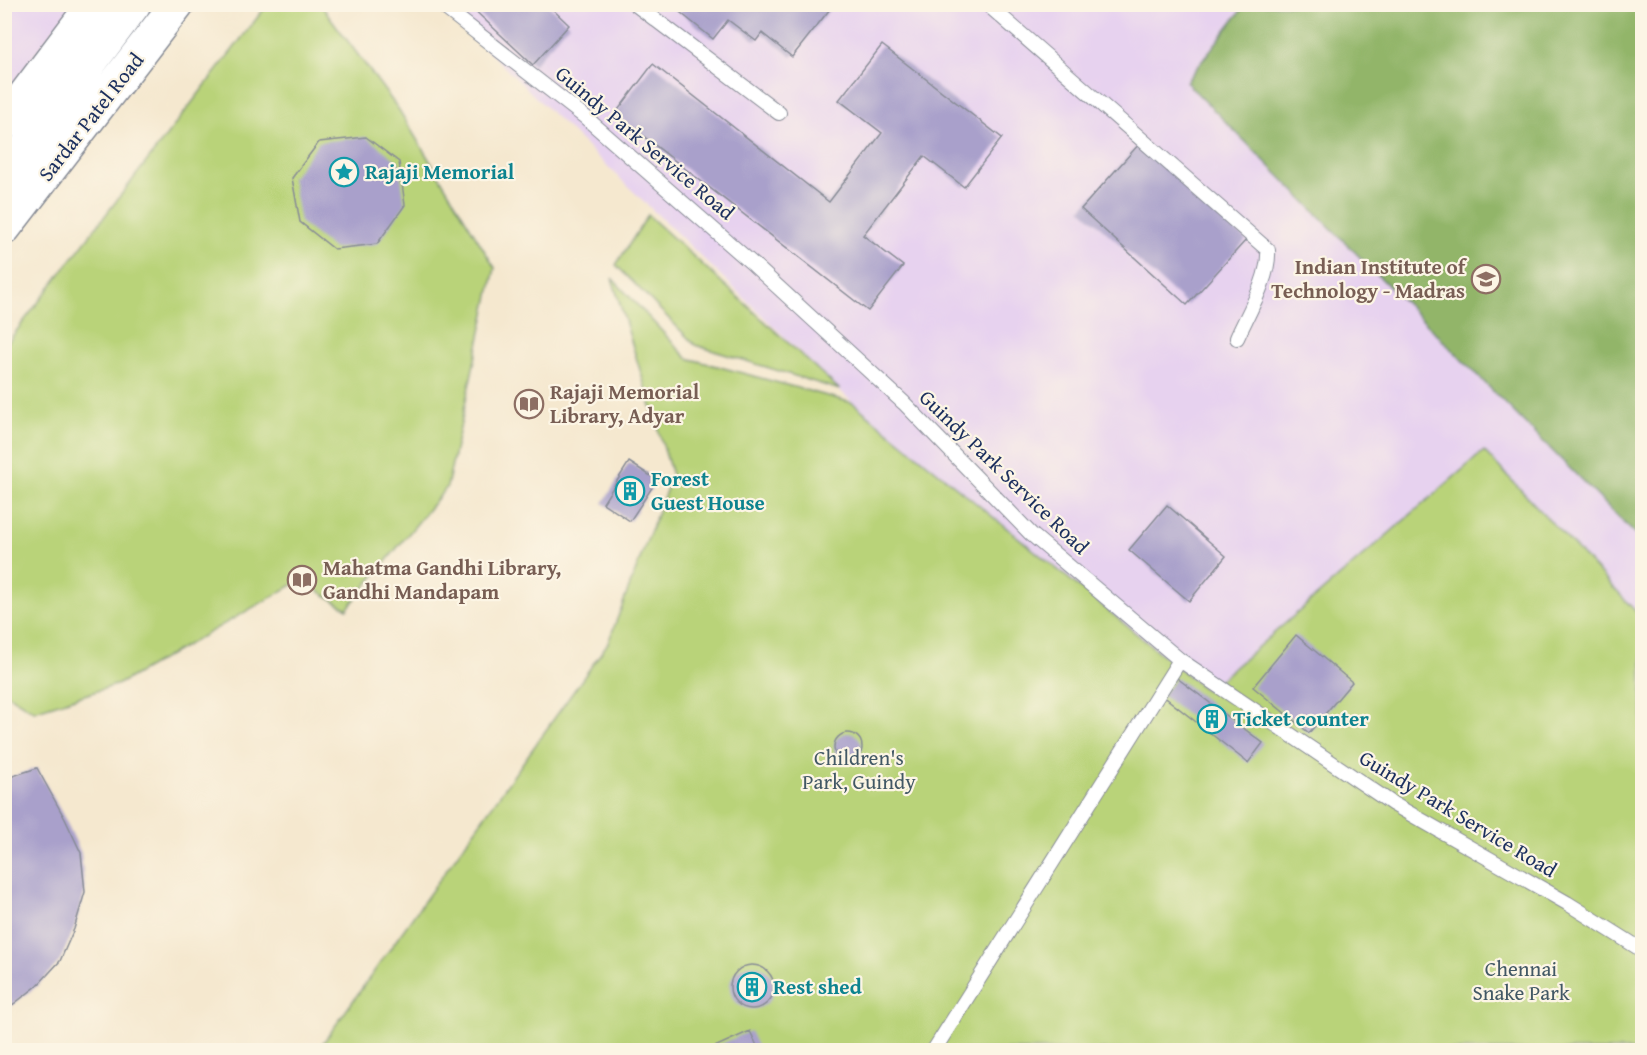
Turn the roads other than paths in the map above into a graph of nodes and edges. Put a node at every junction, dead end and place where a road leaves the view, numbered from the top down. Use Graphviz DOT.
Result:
graph roads {
  1 [pos="94,4"];
  2 [pos="134,4"];
  3 [pos="177,4"];
  4 [pos="440,4"];
  5 [pos="635,4"];
  6 [pos="987,4"];
  7 [pos="779,113"];
  8 [pos="4,123"];
  9 [pos="4,177"];
  10 [pos="4,228"];
  11 [pos="1237,338"];
  12 [pos="1180,660"];
  13 [pos="1642,950"];
  14 [pos="934,1050"];
  1 -- 8 [label="main road"];
  2 -- 9 [label="main road"];
  3 -- 10 [label="main road, Sardar Patel Road"];
  4 -- 12 [label="lane, Guindy Park Service Road"];
  5 -- 7 [label="lane"];
  6 -- 11 [label="lane"];
  12 -- 13 [label="lane, Guindy Park Service Road"];
  12 -- 14 [label="lane"];
}
